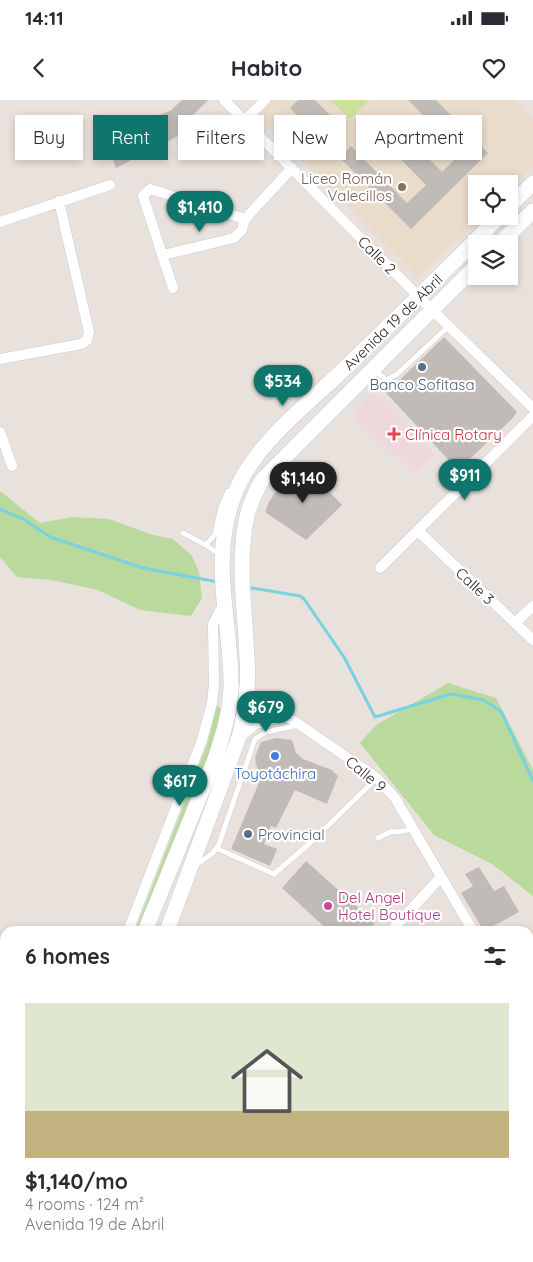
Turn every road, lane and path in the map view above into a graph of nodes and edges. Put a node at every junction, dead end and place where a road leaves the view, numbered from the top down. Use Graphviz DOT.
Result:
graph roads {
  1 [pos="224,100"];
  2 [pos="265,100"];
  3 [pos="238,115"];
  4 [pos="250,115"];
  5 [pos="264,141"];
  6 [pos="292,168"];
  7 [pos="533,183"];
  8 [pos="110,185"];
  9 [pos="518,198"];
  10 [pos="59,201"];
  11 [pos="533,211"];
  12 [pos="244,219"];
  13 [pos="0,222"];
  14 [pos="491,225"];
  15 [pos="508,235"];
  16 [pos="163,255"];
  17 [pos="468,274"];
  18 [pos="174,288"];
  19 [pos="419,297"];
  20 [pos="432,310"];
  21 [pos="449,326"];
  22 [pos="0,359"];
  23 [pos="373,369"];
  24 [pos="533,408"];
  25 [pos="533,416"];
  26 [pos="0,432"];
  27 [pos="12,466"];
  28 [pos="231,487"];
  29 [pos="418,531"];
  30 [pos="183,534"];
  31 [pos="206,546"];
  32 [pos="223,557"];
  33 [pos="380,568"];
  34 [pos="224,602"];
  35 [pos="533,606"];
  36 [pos="515,624"];
  37 [pos="533,640"];
  38 [pos="231,686"];
  39 [pos="248,690"];
  40 [pos="283,714"];
  41 [pos="300,725"];
  42 [pos="240,734"];
  43 [pos="377,778"];
  44 [pos="413,828"];
  45 [pos="378,838"];
  46 [pos="216,848"];
  47 [pos="192,868"];
  48 [pos="441,877"];
  49 [pos="130,926"];
  50 [pos="147,926"];
  51 [pos="170,926"];
  52 [pos="396,926"];
  53 [pos="468,926"];
  1 -- 3 [label="street, Calle 2"];
  2 -- 4 [label="street"];
  5 -- 6 [label="street, Calle 2"];
  6 -- 12 [label="street"];
  6 -- 19 [label="street, Calle 2"];
  7 -- 9 [label="main road"];
  8 -- 10 [label="street"];
  10 -- 13 [label="street"];
  10 -- 22 [label="street"];
  11 -- 15 [label="main road"];
  12 -- 16 [label="street"];
  12 -- 16 [label="street"];
  14 -- 19 [label="main road, Avenida 19 de Abril"];
  16 -- 18 [label="street"];
  17 -- 20 [label="main road, Avenida 19 de Abril"];
  19 -- 20 [label="street, Calle 2"];
  19 -- 32 [label="main road, Avenida 19 de Abril"];
  20 -- 21 [label="street, Calle 2"];
  20 -- 23 [label="main road, Avenida 19 de Abril"];
  21 -- 23 [label="lane"];
  21 -- 24 [label="street, Calle 2"];
  23 -- 39 [label="main road, Avenida 19 de Abril"];
  25 -- 29 [label="street"];
  26 -- 27 [label="street"];
  28 -- 31 [label="lane"];
  29 -- 33 [label="street"];
  29 -- 36 [label="street, Calle 3"];
  30 -- 31 [label="lane"];
  31 -- 32 [label="lane"];
  32 -- 34 [label="main road, Avenida 19 de Abril"];
  34 -- 38 [label="main road, Avenida 19 de Abril"];
  34 -- 49 [label="street"];
  35 -- 36 [label="street"];
  36 -- 37 [label="street, Calle 3"];
  38 -- 39 [label="street, Calle 9"];
  38 -- 50 [label="main road, Avenida 19 de Abril"];
  39 -- 40 [label="street, Calle 9"];
  39 -- 42 [label="main road, Avenida 19 de Abril"];
  40 -- 41 [label="street, Calle 9"];
  40 -- 42 [label="main road"];
  41 -- 43 [label="street, Calle 9"];
  41 -- 46 [label="lane"];
  42 -- 47 [label="main road, Avenida 19 de Abril"];
  43 -- 44 [label="street, Calle 9"];
  43 -- 46 [label="lane"];
  44 -- 45 [label="lane"];
  44 -- 48 [label="street, Calle 9"];
  46 -- 47 [label="lane"];
  47 -- 51 [label="main road, Avenida 19 de Abril"];
  48 -- 52 [label="street"];
  48 -- 53 [label="street, Calle 9"];
}
